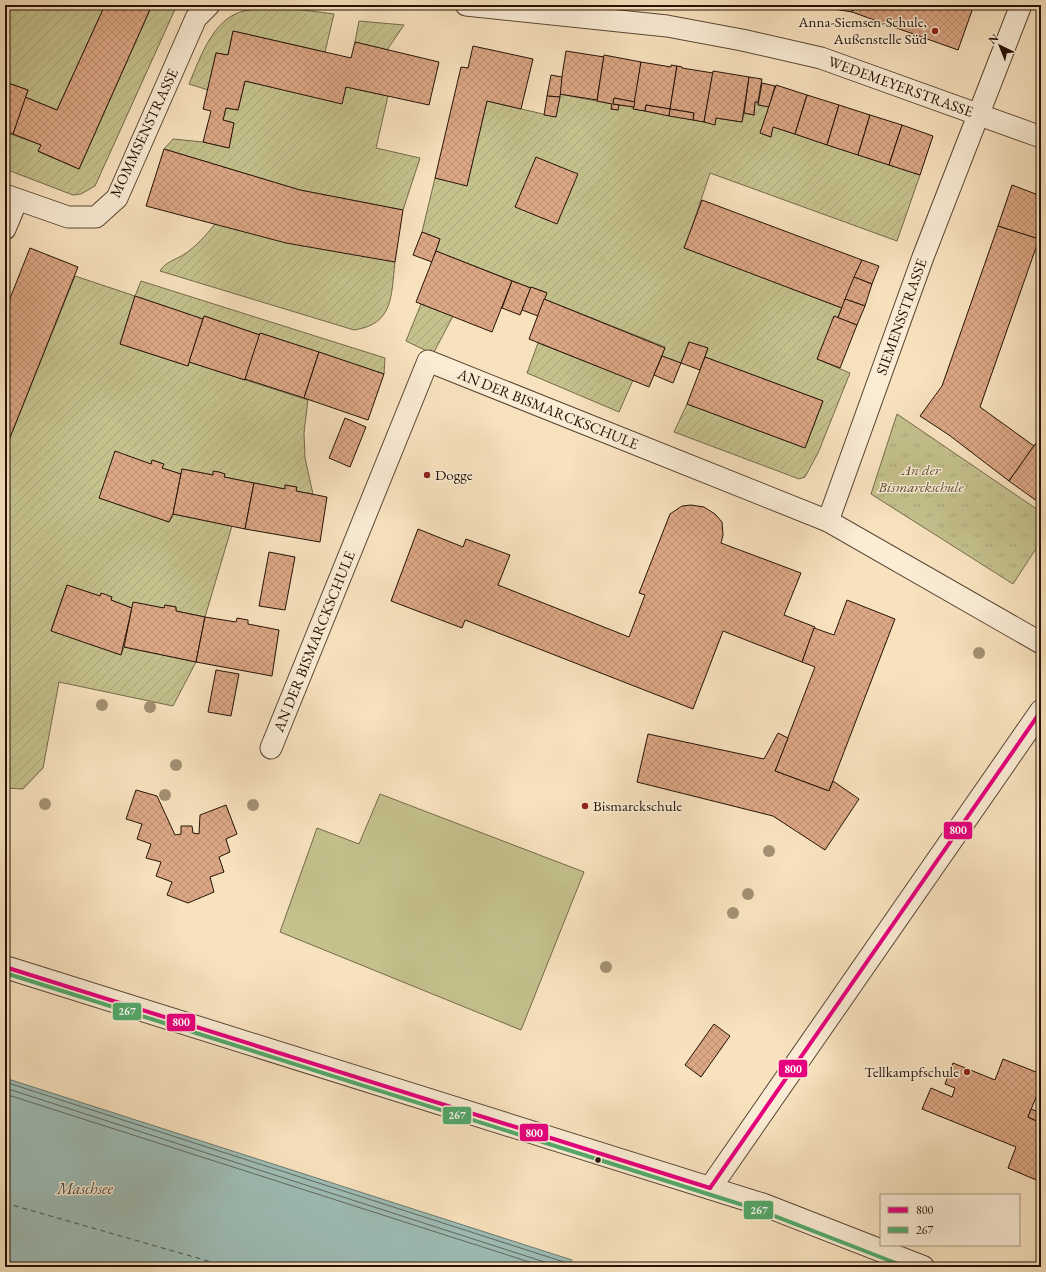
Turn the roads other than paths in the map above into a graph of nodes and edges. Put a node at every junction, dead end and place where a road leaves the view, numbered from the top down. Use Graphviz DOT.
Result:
graph roads {
  1 [pos="209,5"];
  2 [pos="466,5"];
  3 [pos="1021,5"];
  4 [pos="980,114"];
  5 [pos="1041,137"];
  6 [pos="11,198"];
  7 [pos="5,229"];
  8 [pos="828,521"];
  9 [pos="1041,642"];
  10 [pos="1041,712"];
  11 [pos="272,748"];
  12 [pos="5,967"];
  13 [pos="710,1188"];
  14 [pos="923,1267"];
  1 -- 6 [label="street, MOMMSENSTRASSE"];
  2 -- 4 [label="street, WEDEMEYERSTRASSE"];
  3 -- 4 [label="street, SIEMENSSTRASSE"];
  4 -- 5 [label="street"];
  4 -- 8 [label="street, SIEMENSSTRASSE"];
  6 -- 7 [label="street"];
  8 -- 9 [label="street, AN DER BISMARCKSCHULE"];
  8 -- 11 [label="street, AN DER BISMARCKSCHULE"];
  10 -- 13 [label="street"];
  12 -- 13 [label="street"];
  13 -- 14 [label="street"];
}
